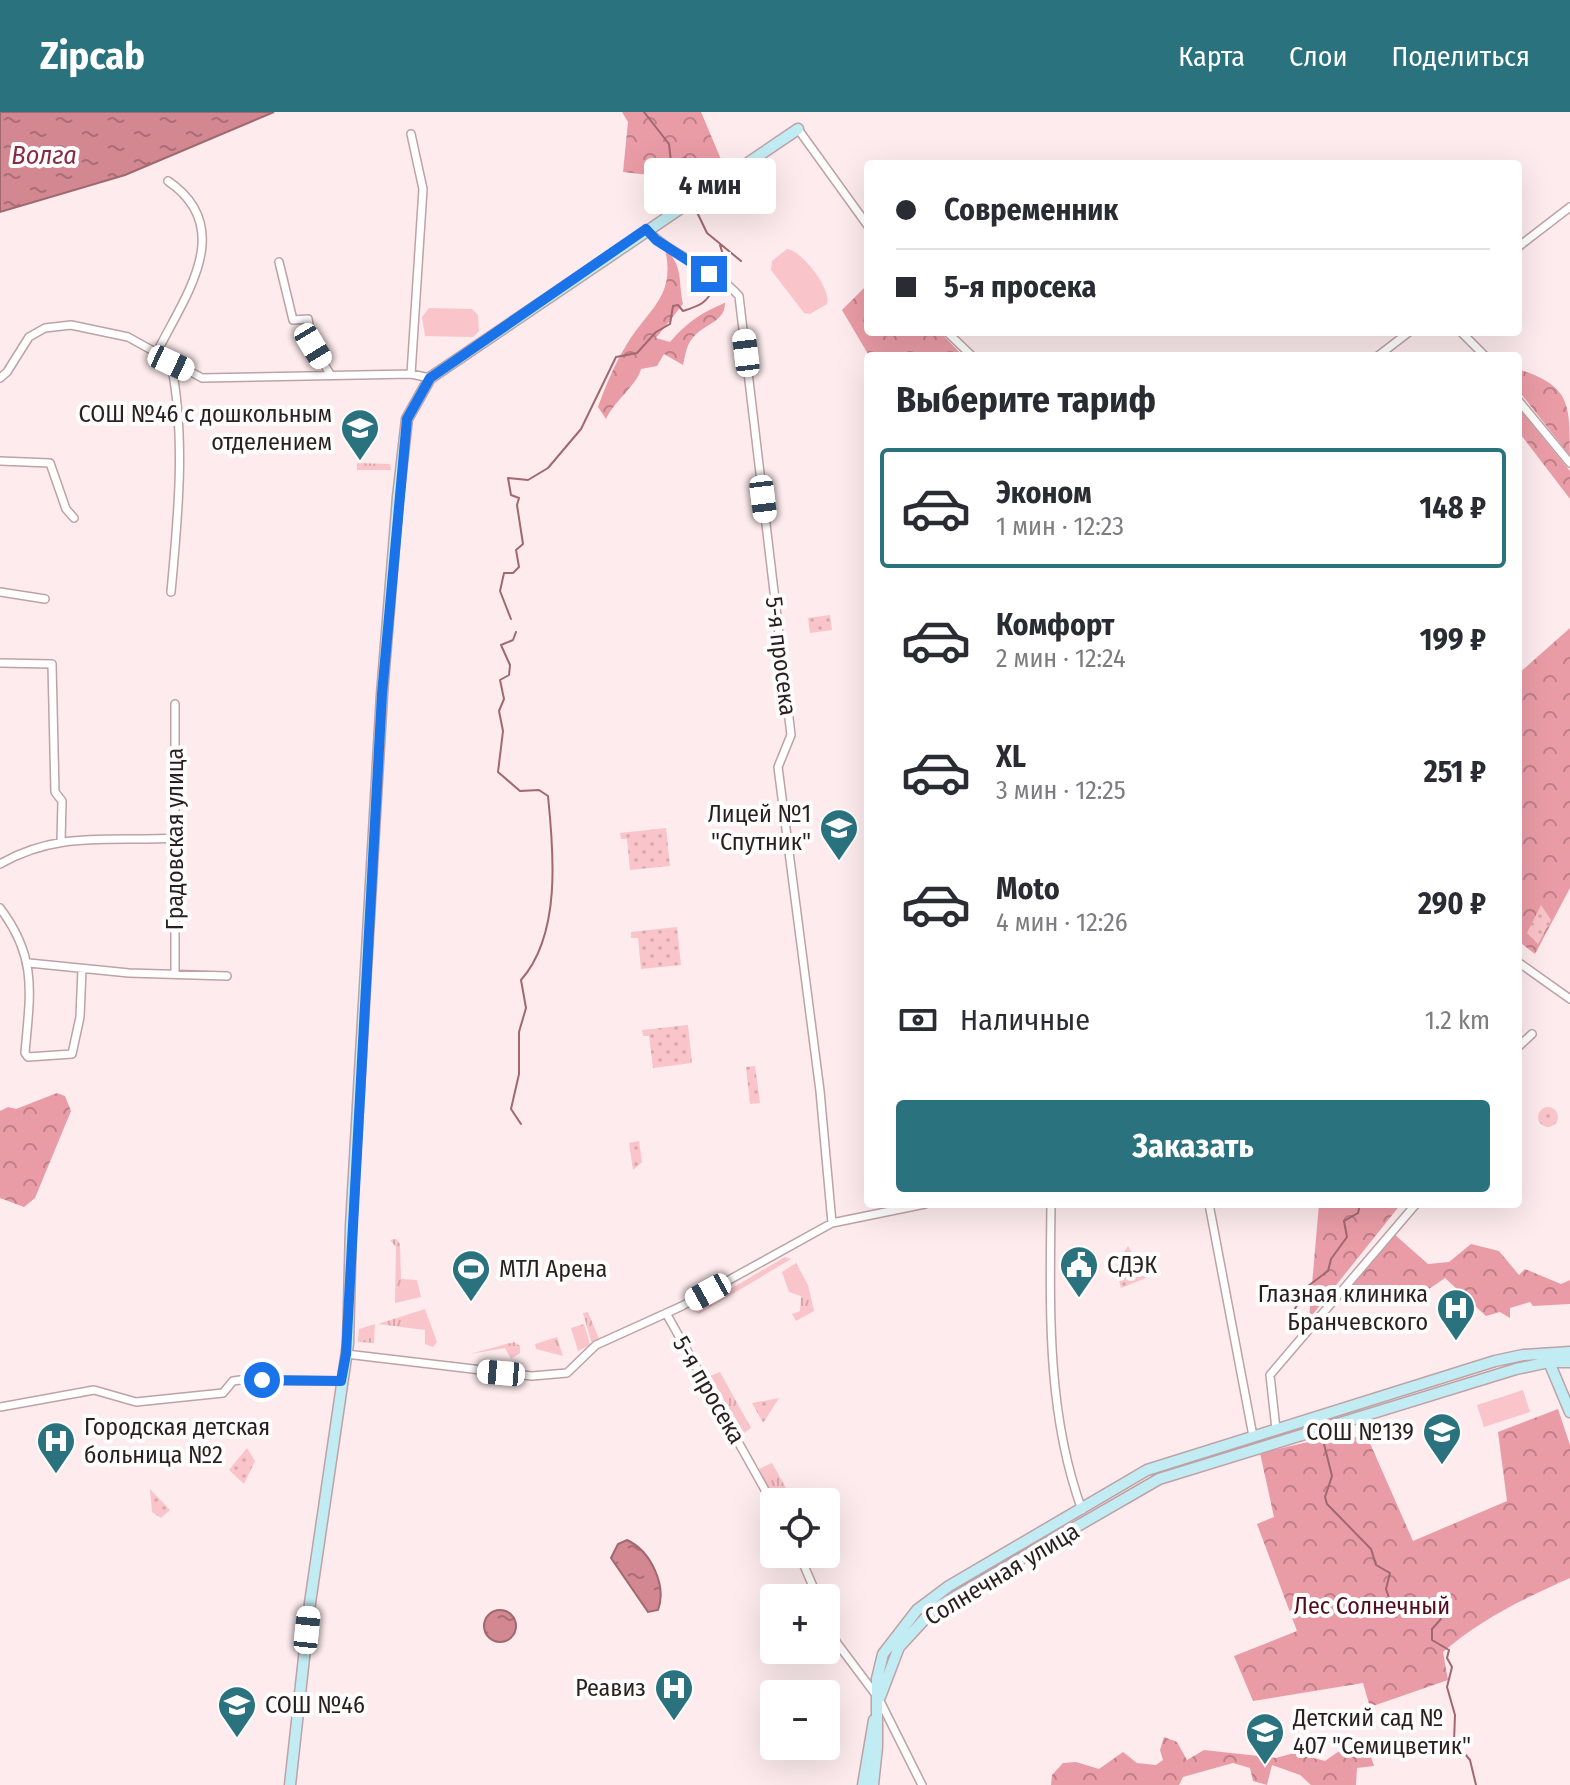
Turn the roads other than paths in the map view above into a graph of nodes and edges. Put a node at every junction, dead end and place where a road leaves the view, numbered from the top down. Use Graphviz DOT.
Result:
graph roads {
  1 [pos="798,129"];
  2 [pos="411,134"];
  3 [pos="168,181"];
  4 [pos="1570,207"];
  5 [pos="864,220"];
  6 [pos="646,229"];
  7 [pos="1522,244"];
  8 [pos="279,262"];
  9 [pos="951,336"];
  10 [pos="1404,336"];
  11 [pos="1465,336"];
  12 [pos="157,352"];
  13 [pos="968,352"];
  14 [pos="1383,352"];
  15 [pos="1481,352"];
  16 [pos="171,363"];
  17 [pos="330,374"];
  18 [pos="411,374"];
  19 [pos="0,378"];
  20 [pos="430,378"];
  21 [pos="1522,405"];
  22 [pos="0,461"];
  23 [pos="1570,463"];
  24 [pos="74,518"];
  25 [pos="0,592"];
  26 [pos="171,592"];
  27 [pos="45,599"];
  28 [pos="0,663"];
  29 [pos="175,704"];
  30 [pos="176,838"];
  31 [pos="61,842"];
  32 [pos="0,864"];
  33 [pos="0,908"];
  34 [pos="29,963"];
  35 [pos="1522,965"];
  36 [pos="82,969"];
  37 [pos="175,974"];
  38 [pos="227,976"];
  39 [pos="1570,999"];
  40 [pos="1532,1034"];
  41 [pos="1522,1043"];
  42 [pos="905,1208"];
  43 [pos="1051,1208"];
  44 [pos="1210,1208"];
  45 [pos="1413,1208"];
  46 [pos="832,1223"];
  47 [pos="666,1313"];
  48 [pos="1570,1352"];
  49 [pos="346,1354"];
  50 [pos="1549,1362"];
  51 [pos="1570,1362"];
  52 [pos="341,1381"];
  53 [pos="0,1407"];
  54 [pos="1570,1412"];
  55 [pos="1276,1429"];
  56 [pos="1253,1436"];
  57 [pos="764,1488"];
  58 [pos="1082,1510"];
  59 [pos="840,1647"];
  60 [pos="879,1699"];
  61 [pos="290,1785"];
  62 [pos="863,1785"];
  63 [pos="873,1785"];
  64 [pos="922,1785"];
  1 -- 5 [label="street"];
  1 -- 6 [label="street"];
  2 -- 18 [label="street"];
  3 -- 12 [label="street"];
  4 -- 7 [label="street"];
  6 -- 20 [label="street"];
  6 -- 46 [label="street, 5-я просека"];
  8 -- 17 [label="street"];
  9 -- 13 [label="street"];
  10 -- 14 [label="street"];
  11 -- 15 [label="street"];
  12 -- 16 [label="street"];
  12 -- 19 [label="street"];
  16 -- 17 [label="street"];
  16 -- 26 [label="street"];
  17 -- 18 [label="street"];
  18 -- 20 [label="street"];
  20 -- 49 [label="street"];
  21 -- 23 [label="street"];
  22 -- 24 [label="street"];
  25 -- 27 [label="street"];
  28 -- 31 [label="street"];
  29 -- 30 [label="street, Градовская улица"];
  30 -- 31 [label="street"];
  30 -- 37 [label="street, Градовская улица"];
  31 -- 32 [label="street"];
  33 -- 34 [label="street"];
  34 -- 36 [label="street"];
  34 -- 36 [label="street"];
  35 -- 39 [label="street"];
  36 -- 37 [label="street"];
  37 -- 38 [label="street"];
  40 -- 41 [label="street"];
  42 -- 46 [label="street, 5-я просека"];
  43 -- 58 [label="street"];
  44 -- 56 [label="street"];
  45 -- 55 [label="street"];
  46 -- 47 [label="street, 5-я просека"];
  47 -- 49 [label="street"];
  47 -- 57 [label="street, 5-я просека"];
  48 -- 55 [label="street, Солнечная улица"];
  49 -- 52 [label="street"];
  50 -- 51 [label="street, Солнечная улица"];
  50 -- 54 [label="street"];
  50 -- 60 [label="street, Солнечная улица"];
  52 -- 53 [label="street"];
  52 -- 61 [label="street"];
  55 -- 56 [label="street, Солнечная улица"];
  56 -- 58 [label="street, Солнечная улица"];
  58 -- 60 [label="street, Солнечная улица"];
  59 -- 60 [label="street"];
  60 -- 62 [label="street"];
  60 -- 63 [label="street"];
  60 -- 64 [label="street"];
}
